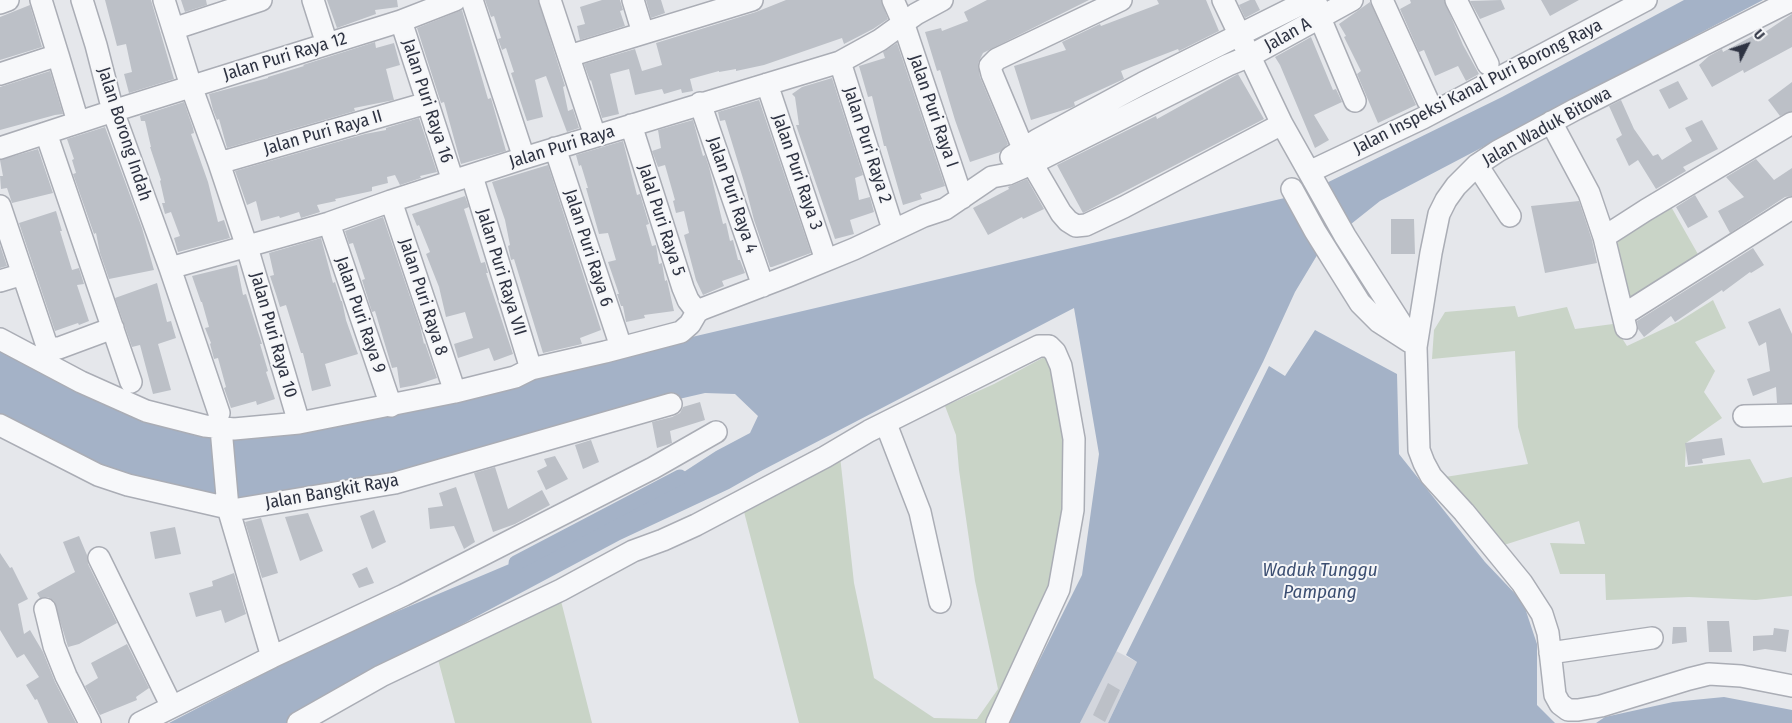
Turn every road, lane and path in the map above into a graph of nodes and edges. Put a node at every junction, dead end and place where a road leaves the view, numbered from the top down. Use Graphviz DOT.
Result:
graph roads {
  1 [pos="8,0"];
  2 [pos="41,0"];
  3 [pos="82,0"];
  4 [pos="164,0"];
  5 [pos="313,0"];
  6 [pos="456,0"];
  7 [pos="472,0"];
  8 [pos="550,0"];
  9 [pos="633,0"];
  10 [pos="752,0"];
  11 [pos="893,0"];
  12 [pos="942,0"];
  13 [pos="1121,0"];
  14 [pos="1223,0"];
  15 [pos="1352,0"];
  16 [pos="1382,0"];
  17 [pos="1456,0"];
  18 [pos="1646,0"];
  19 [pos="1792,0"];
  20 [pos="249,2"];
  21 [pos="0,3"];
  22 [pos="1315,6"];
  23 [pos="401,21"];
  24 [pos="904,25"];
  25 [pos="173,29"];
  26 [pos="644,33"];
  27 [pos="1240,36"];
  28 [pos="327,44"];
  29 [pos="58,55"];
  30 [pos="569,56"];
  31 [pos="1223,56"];
  32 [pos="1250,56"];
  33 [pos="840,62"];
  34 [pos="1488,64"];
  35 [pos="0,74"];
  36 [pos="768,84"];
  37 [pos="191,86"];
  38 [pos="1355,101"];
  39 [pos="1428,101"];
  40 [pos="427,103"];
  41 [pos="700,104"];
  42 [pos="113,111"];
  43 [pos="78,122"];
  44 [pos="1551,122"];
  45 [pos="1792,123"];
  46 [pos="1282,124"];
  47 [pos="631,125"];
  48 [pos="46,134"];
  49 [pos="595,136"];
  50 [pos="0,148"];
  51 [pos="555,148"];
  52 [pos="1027,156"];
  53 [pos="524,158"];
  54 [pos="219,163"];
  55 [pos="1477,165"];
  56 [pos="1310,174"];
  57 [pos="462,178"];
  58 [pos="1292,189"];
  59 [pos="962,198"];
  60 [pos="391,201"];
  61 [pos="1792,208"];
  62 [pos="1,211"];
  63 [pos="1510,216"];
  64 [pos="329,223"];
  65 [pos="893,229"];
  66 [pos="1604,237"];
  67 [pos="247,247"];
  68 [pos="826,260"];
  69 [pos="170,268"];
  70 [pos="22,274"];
  71 [pos="0,282"];
  72 [pos="763,286"];
  73 [pos="697,312"];
  74 [pos="113,328"];
  75 [pos="0,340"];
  76 [pos="1416,347"];
  77 [pos="621,348"];
  78 [pos="531,369"];
  79 [pos="131,382"];
  80 [pos="455,392"];
  81 [pos="671,404"];
  82 [pos="391,406"];
  83 [pos="1792,415"];
  84 [pos="1744,416"];
  85 [pos="299,423"];
  86 [pos="221,424"];
  87 [pos="886,424"];
  88 [pos="0,425"];
  89 [pos="716,432"];
  90 [pos="228,505"];
  91 [pos="98,558"];
  92 [pos="940,602"];
  93 [pos="45,610"];
  94 [pos="1652,638"];
  95 [pos="1550,653"];
  96 [pos="272,657"];
  97 [pos="1792,686"];
  98 [pos="172,707"];
  99 [pos="90,723"];
  100 [pos="140,723"];
  101 [pos="298,723"];
  102 [pos="997,723"];
  1 -- 21 [label="street"];
  2 -- 29 [label="street"];
  3 -- 42 [label="street, Jalan Borong Indah"];
  4 -- 25 [label="street, Jalan Puri Raya 10"];
  5 -- 28 [label="street"];
  6 -- 23 [label="street, Jalan Puri Raya 12"];
  7 -- 53 [label="street"];
  8 -- 30 [label="street"];
  9 -- 26 [label="street"];
  10 -- 26 [label="street"];
  11 -- 24 [label="street, Jalan Puri Raya I"];
  12 -- 24 [label="street, Jalan Puri Raya"];
  13 -- 52 [label="street"];
  14 -- 27 [label="street"];
  15 -- 22 [label="street, Jalan A"];
  16 -- 39 [label="street"];
  17 -- 34 [label="street"];
  18 -- 56 [label="street, Jalan Inspeksi Kanal Puri Borong Raya"];
  19 -- 44 [label="street, Jalan Waduk Bitowa"];
  20 -- 25 [label="street"];
  22 -- 27 [label="street, Jalan A"];
  22 -- 32 [label="street, Jalan A"];
  22 -- 38 [label="street"];
  23 -- 28 [label="street, Jalan Puri Raya 12"];
  23 -- 40 [label="street, Jalan Puri Raya 16"];
  24 -- 33 [label="street, Jalan Puri Raya"];
  24 -- 59 [label="street, Jalan Puri Raya I"];
  25 -- 37 [label="street, Jalan Puri Raya 10"];
  26 -- 30 [label="street"];
  27 -- 31 [label="street, Jalan A"];
  27 -- 32 [label="street"];
  28 -- 37 [label="street, Jalan Puri Raya 12"];
  29 -- 35 [label="street"];
  29 -- 43 [label="street"];
  30 -- 49 [label="street"];
  31 -- 32 [label="street, Jalan A"];
  31 -- 52 [label="street"];
  32 -- 46 [label="street"];
  33 -- 36 [label="street, Jalan Puri Raya"];
  33 -- 65 [label="street, Jalan Puri Raya 2"];
  36 -- 41 [label="street, Jalan Puri Raya"];
  36 -- 68 [label="street, Jalan Puri Raya 3"];
  37 -- 42 [label="street, Jalan Puri Raya 12"];
  37 -- 54 [label="street, Jalan Puri Raya 10"];
  40 -- 54 [label="street, Jalan Puri Raya II"];
  40 -- 57 [label="street, Jalan Puri Raya 16"];
  41 -- 47 [label="street, Jalan Puri Raya"];
  41 -- 72 [label="street, Jalan Puri Raya 4"];
  42 -- 43 [label="street, Jalan Puri Raya 12"];
  42 -- 69 [label="street, Jalan Borong Indah"];
  43 -- 48 [label="street, Jalan Puri Raya 12"];
  44 -- 55 [label="street, Jalan Waduk Bitowa"];
  44 -- 66 [label="street"];
  45 -- 66 [label="street"];
  46 -- 52 [label="street"];
  46 -- 56 [label="street"];
  47 -- 49 [label="street, Jalan Puri Raya"];
  47 -- 73 [label="street, Jalal Puri Raya 5"];
  48 -- 50 [label="street, Jalan Puri Raya 12"];
  48 -- 74 [label="street"];
  49 -- 51 [label="street, Jalan Puri Raya"];
  51 -- 53 [label="street, Jalan Puri Raya"];
  51 -- 77 [label="street, Jalan Puri Raya 6"];
  52 -- 59 [label="street"];
  53 -- 57 [label="street, Jalan Puri Raya"];
  54 -- 67 [label="street, Jalan Puri Raya 10"];
  55 -- 63 [label="street"];
  55 -- 76 [label="street, Jalan Waduk Bitowa"];
  56 -- 76 [label="street"];
  57 -- 60 [label="street, Jalan Puri Raya"];
  57 -- 78 [label="street, Jalan Puri Raya VII"];
  58 -- 76 [label="street"];
  59 -- 65 [label="street"];
  60 -- 64 [label="street, Jalan Puri Raya"];
  60 -- 80 [label="street, Jalan Puri Raya 8"];
  61 -- 66 [label="street"];
  62 -- 70 [label="street"];
  64 -- 67 [label="street, Jalan Puri Raya"];
  64 -- 82 [label="street, Jalan Puri Raya 9"];
  65 -- 68 [label="street"];
  67 -- 69 [label="street, Jalan Puri Raya"];
  67 -- 85 [label="street, Jalan Puri Raya 10"];
  68 -- 72 [label="street"];
  69 -- 86 [label="street, Jalan Borong Indah"];
  70 -- 71 [label="street"];
  70 -- 74 [label="street"];
  72 -- 73 [label="street"];
  73 -- 77 [label="street"];
  74 -- 79 [label="street"];
  75 -- 86 [label="street"];
  76 -- 95 [label="street, Jalan Waduk Bitowa"];
  77 -- 78 [label="street"];
  78 -- 80 [label="street"];
  80 -- 82 [label="street"];
  81 -- 90 [label="street, Jalan Bangkit Raya"];
  82 -- 85 [label="street"];
  83 -- 84 [label="street"];
  85 -- 86 [label="street"];
  86 -- 90 [label="street, Jalan Borong Indah"];
  87 -- 92 [label="street"];
  87 -- 101 [label="street"];
  87 -- 102 [label="street"];
  88 -- 90 [label="street, Jalan Bangkit Raya"];
  89 -- 96 [label="street"];
  90 -- 96 [label="street, Jalan Borong Indah"];
  91 -- 98 [label="street"];
  93 -- 99 [label="street"];
  94 -- 95 [label="street"];
  95 -- 97 [label="street, Jalan Waduk Bitowa"];
  96 -- 98 [label="street"];
  98 -- 100 [label="street"];
}
